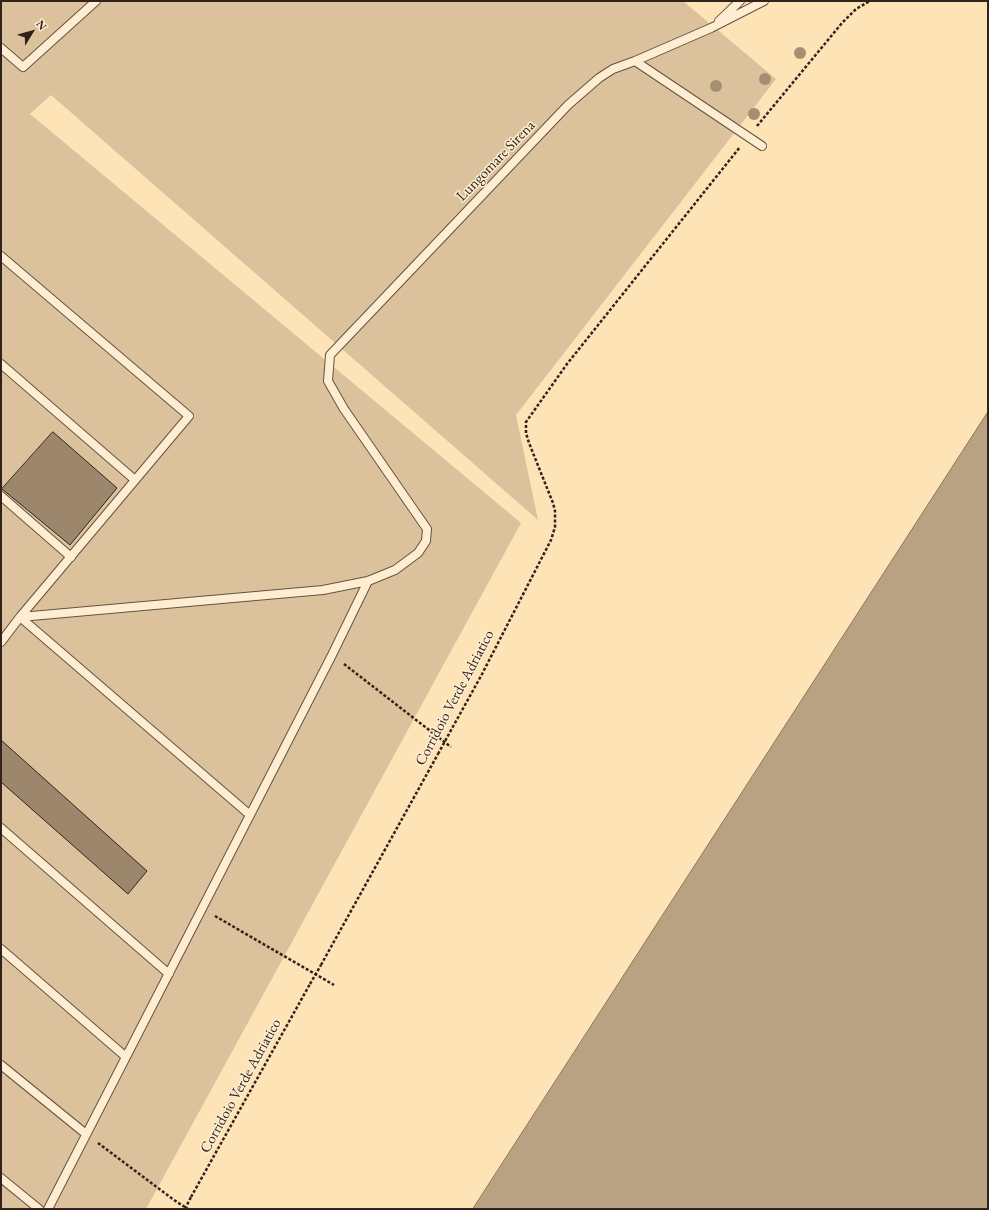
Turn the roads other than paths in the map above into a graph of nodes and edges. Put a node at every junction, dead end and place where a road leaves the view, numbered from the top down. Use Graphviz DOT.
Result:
graph roads {
  1 [pos="96,1"];
  2 [pos="740,1"];
  3 [pos="764,1"];
  4 [pos="711,28"];
  5 [pos="1,48"];
  6 [pos="635,61"];
  7 [pos="762,146"];
  8 [pos="1,256"];
  9 [pos="1,364"];
  10 [pos="135,480"];
  11 [pos="1,496"];
  12 [pos="71,557"];
  13 [pos="368,581"];
  14 [pos="20,617"];
  15 [pos="1,642"];
  16 [pos="250,815"];
  17 [pos="1,828"];
  18 [pos="1,949"];
  19 [pos="169,974"];
  20 [pos="126,1057"];
  21 [pos="1,1065"];
  22 [pos="86,1134"];
  23 [pos="1,1178"];
  24 [pos="39,1209"];
  25 [pos="48,1209"];
  1 -- 5 [label="lane"];
  2 -- 4 [label="lane, Lungomare Sirena"];
  3 -- 4 [label="lane, Lungomare Sirena"];
  4 -- 6 [label="lane, Lungomare Sirena"];
  6 -- 7 [label="lane"];
  6 -- 13 [label="lane, Lungomare Sirena"];
  8 -- 10 [label="lane"];
  9 -- 10 [label="lane"];
  10 -- 12 [label="lane"];
  11 -- 12 [label="lane"];
  12 -- 14 [label="lane"];
  13 -- 14 [label="lane"];
  13 -- 16 [label="lane"];
  14 -- 15 [label="lane"];
  14 -- 16 [label="lane"];
  16 -- 19 [label="lane"];
  17 -- 19 [label="lane"];
  18 -- 20 [label="lane"];
  19 -- 20 [label="lane"];
  20 -- 22 [label="lane"];
  21 -- 22 [label="lane"];
  22 -- 25 [label="lane"];
  23 -- 24 [label="lane"];
}
